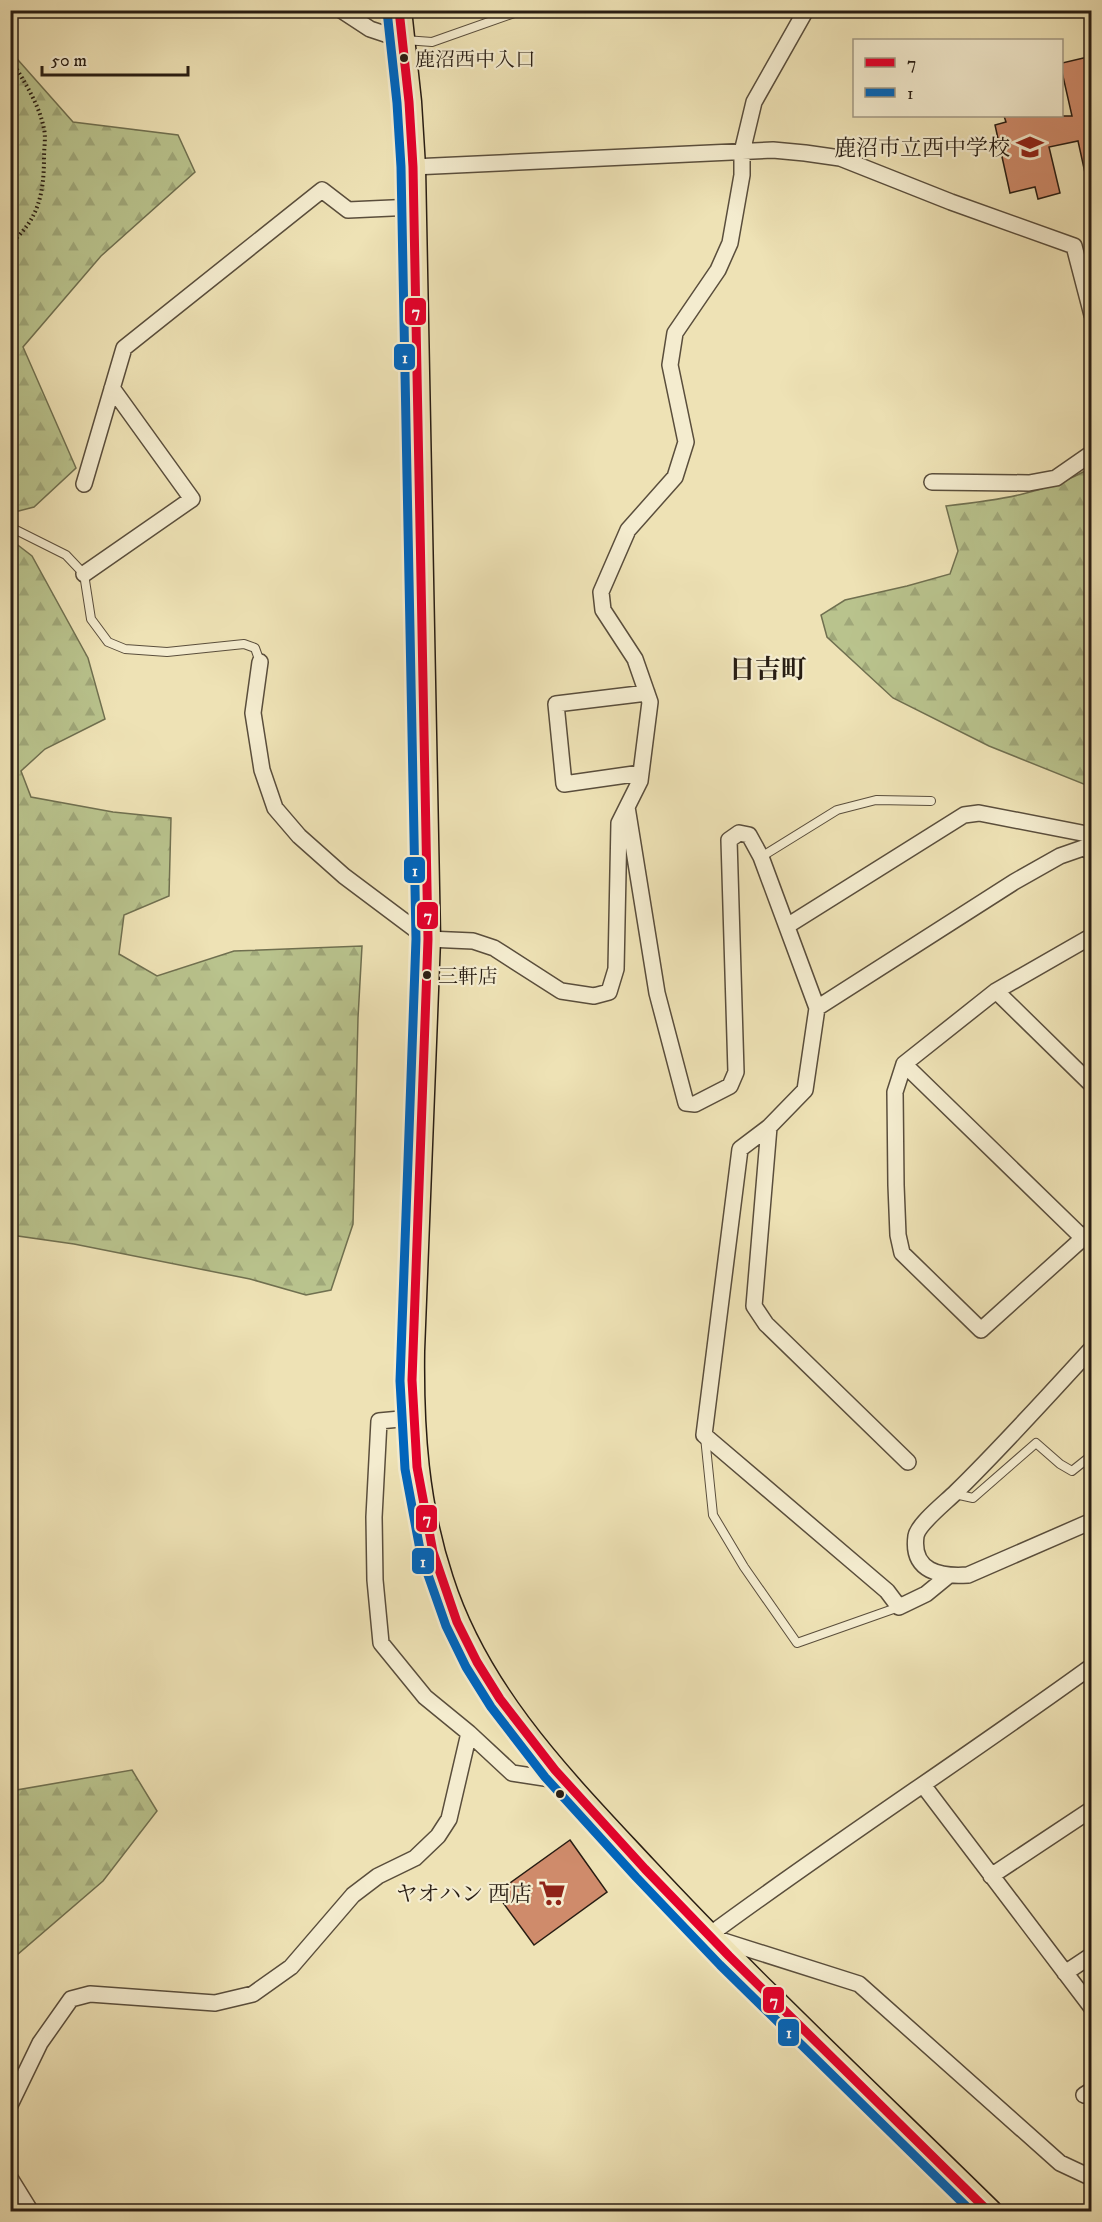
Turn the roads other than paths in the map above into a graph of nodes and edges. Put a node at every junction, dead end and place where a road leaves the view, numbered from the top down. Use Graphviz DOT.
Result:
graph roads {
  1 [pos="341,10"];
  2 [pos="399,10"];
  3 [pos="523,10"];
  4 [pos="806,10"];
  5 [pos="403,40"];
  6 [pos="742,152"];
  7 [pos="413,167"];
  8 [pos="414,207"];
  9 [pos="1092,315"];
  10 [pos="112,388"];
  11 [pos="1092,453"];
  12 [pos="932,482"];
  13 [pos="84,484"];
  14 [pos="10,527"];
  15 [pos="84,574"];
  16 [pos="260,662"];
  17 [pos="647,693"];
  18 [pos="641,773"];
  19 [pos="931,801"];
  20 [pos="627,807"];
  21 [pos="1092,835"];
  22 [pos="1092,852"];
  23 [pos="761,857"];
  24 [pos="787,926"];
  25 [pos="1092,936"];
  26 [pos="428,939"];
  27 [pos="996,992"];
  28 [pos="818,1008"];
  29 [pos="904,1064"];
  30 [pos="1092,1085"];
  31 [pos="769,1127"];
  32 [pos="1088,1235"];
  33 [pos="1092,1348"];
  34 [pos="411,1418"];
  35 [pos="704,1436"];
  36 [pos="1092,1455"];
  37 [pos="908,1462"];
  38 [pos="954,1494"];
  39 [pos="1092,1521"];
  40 [pos="948,1576"];
  41 [pos="899,1607"];
  42 [pos="1092,1666"];
  43 [pos="469,1733"];
  44 [pos="564,1781"];
  45 [pos="923,1785"];
  46 [pos="1092,1809"];
  47 [pos="991,1876"];
  48 [pos="708,1936"];
  49 [pos="1092,1955"];
  50 [pos="1065,1973"];
  51 [pos="1092,2008"];
  52 [pos="10,2105"];
  53 [pos="10,2178"];
  54 [pos="1092,2178"];
  55 [pos="31,2211"];
  56 [pos="990,2211"];
  1 -- 5 [label="street"];
  2 -- 5 [label="main road"];
  3 -- 5 [label="lane"];
  4 -- 6 [label="street"];
  5 -- 7 [label="main road"];
  6 -- 7 [label="street"];
  6 -- 9 [label="street"];
  6 -- 17 [label="street"];
  7 -- 8 [label="main road"];
  8 -- 10 [label="street"];
  8 -- 26 [label="main road"];
  10 -- 13 [label="street"];
  10 -- 15 [label="street"];
  11 -- 12 [label="street"];
  14 -- 15 [label="lane"];
  15 -- 16 [label="lane"];
  16 -- 26 [label="street"];
  17 -- 18 [label="street"];
  17 -- 18 [label="street"];
  18 -- 20 [label="street"];
  19 -- 23 [label="lane"];
  20 -- 23 [label="street"];
  20 -- 26 [label="street"];
  21 -- 24 [label="street"];
  22 -- 28 [label="street"];
  23 -- 24 [label="street"];
  24 -- 28 [label="street"];
  25 -- 27 [label="street"];
  26 -- 34 [label="main road"];
  27 -- 29 [label="street"];
  27 -- 30 [label="street"];
  28 -- 31 [label="street"];
  29 -- 32 [label="street"];
  29 -- 32 [label="street"];
  31 -- 35 [label="street"];
  31 -- 37 [label="street"];
  33 -- 38 [label="street"];
  34 -- 43 [label="street"];
  34 -- 44 [label="main road"];
  35 -- 41 [label="street"];
  35 -- 41 [label="lane"];
  36 -- 38 [label="lane"];
  38 -- 40 [label="street"];
  39 -- 40 [label="street"];
  40 -- 41 [label="street"];
  42 -- 45 [label="street"];
  43 -- 44 [label="street"];
  43 -- 52 [label="street"];
  44 -- 48 [label="main road"];
  45 -- 47 [label="street"];
  45 -- 48 [label="street"];
  46 -- 47 [label="street"];
  47 -- 50 [label="street"];
  48 -- 54 [label="street"];
  48 -- 56 [label="main road"];
  49 -- 50 [label="street"];
  50 -- 51 [label="street"];
  53 -- 55 [label="street"];
}
